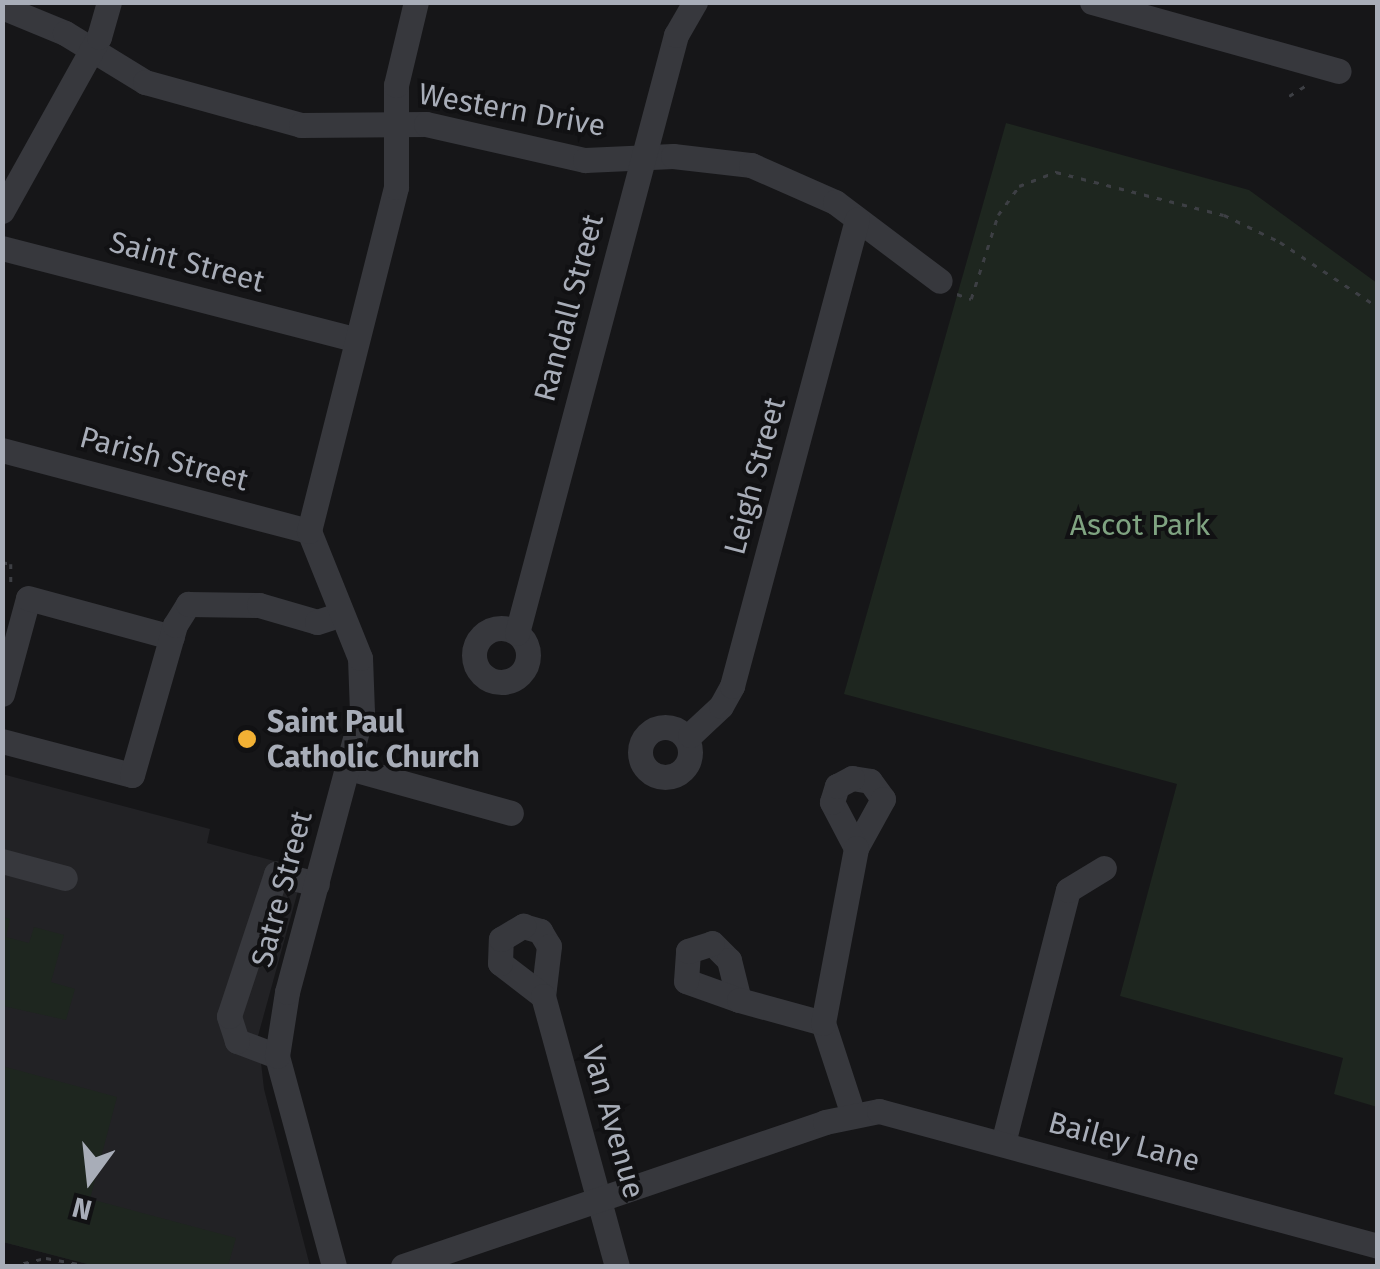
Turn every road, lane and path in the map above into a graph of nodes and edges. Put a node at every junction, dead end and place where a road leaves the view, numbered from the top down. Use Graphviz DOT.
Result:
graph roads {
  1 [pos="109,2"];
  2 [pos="416,2"];
  3 [pos="694,2"];
  4 [pos="1092,2"];
  5 [pos="2,6"];
  6 [pos="1166,12"];
  7 [pos="92,51"];
  8 [pos="1329,77"];
  9 [pos="1289,96"];
  10 [pos="398,124"];
  11 [pos="642,158"];
  12 [pos="2,211"];
  13 [pos="857,219"];
  14 [pos="2,248"];
  15 [pos="940,281"];
  16 [pos="1378,307"];
  17 [pos="355,339"];
  18 [pos="2,450"];
  19 [pos="309,531"];
  20 [pos="2,562"];
  21 [pos="28,598"];
  22 [pos="342,614"];
  23 [pos="517,633"];
  24 [pos="172,637"];
  25 [pos="2,694"];
  26 [pos="690,735"];
  27 [pos="2,742"];
  28 [pos="349,768"];
  29 [pos="511,813"];
  30 [pos="856,848"];
  31 [pos="2,862"];
  32 [pos="1104,868"];
  33 [pos="65,878"];
  34 [pos="316,884"];
  35 [pos="543,996"];
  36 [pos="739,1000"];
  37 [pos="822,1023"];
  38 [pos="277,1056"];
  39 [pos="853,1115"];
  40 [pos="1003,1142"];
  41 [pos="601,1198"];
  42 [pos="1378,1246"];
  43 [pos="10,1266"];
  44 [pos="89,1266"];
  45 [pos="334,1266"];
  46 [pos="403,1266"];
  47 [pos="617,1266"];
  1 -- 7 [label="street"];
  2 -- 10 [label="street"];
  3 -- 11 [label="street, Randall Street"];
  4 -- 6 [label="street"];
  5 -- 7 [label="street, Western Drive"];
  6 -- 8 [label="street"];
  7 -- 10 [label="street, Western Drive"];
  7 -- 12 [label="street"];
  8 -- 9 [label="path"];
  10 -- 11 [label="street, Western Drive"];
  10 -- 17 [label="street"];
  11 -- 13 [label="street, Western Drive"];
  11 -- 23 [label="street, Randall Street"];
  13 -- 15 [label="street, Western Drive"];
  13 -- 26 [label="street, Leigh Street"];
  14 -- 17 [label="street, Saint Street"];
  15 -- 16 [label="path"];
  17 -- 19 [label="street"];
  18 -- 19 [label="street, Parish Street"];
  19 -- 22 [label="street, Satre Street"];
  20 -- 21 [label="path"];
  21 -- 24 [label="street"];
  21 -- 25 [label="street"];
  22 -- 24 [label="street"];
  22 -- 28 [label="street, Satre Street"];
  24 -- 27 [label="street"];
  28 -- 29 [label="street"];
  28 -- 34 [label="street, Satre Street"];
  30 -- 37 [label="street"];
  31 -- 33 [label="street"];
  32 -- 40 [label="street"];
  34 -- 38 [label="street, Satre Street"];
  34 -- 38 [label="street"];
  35 -- 41 [label="street, Van Avenue"];
  36 -- 37 [label="street"];
  37 -- 39 [label="street"];
  38 -- 45 [label="street, Satre Street"];
  39 -- 40 [label="street, Bailey Lane"];
  39 -- 41 [label="street, Bailey Lane"];
  40 -- 42 [label="street, Bailey Lane"];
  41 -- 46 [label="street, Bailey Lane"];
  41 -- 47 [label="street, Van Avenue"];
  43 -- 44 [label="path"];
}
